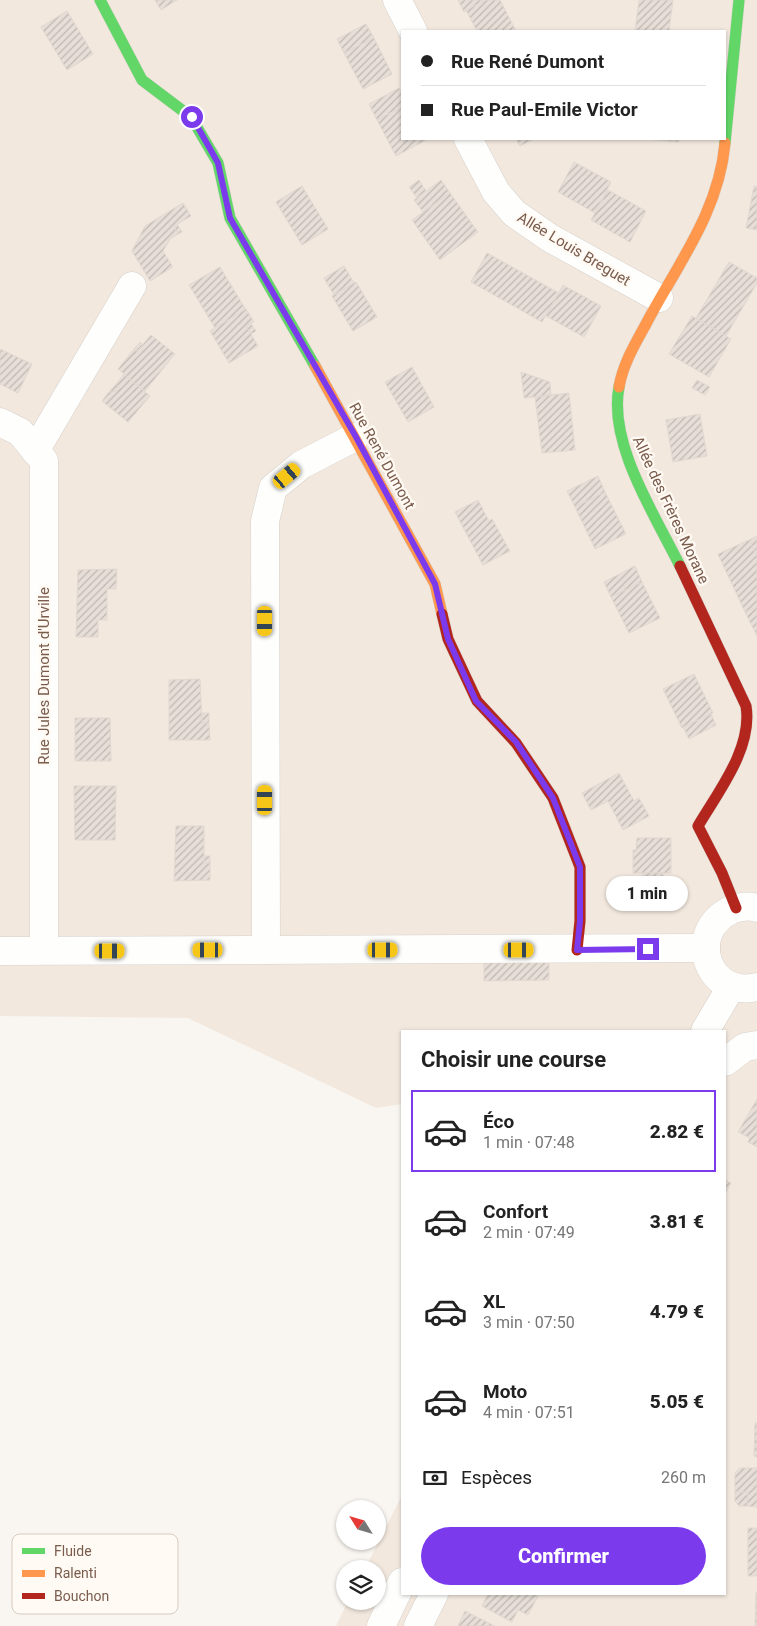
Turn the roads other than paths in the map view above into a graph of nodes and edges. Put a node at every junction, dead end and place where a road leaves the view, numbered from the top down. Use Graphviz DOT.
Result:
graph roads {
  1 [pos="100,0"];
  2 [pos="397,0"];
  3 [pos="739,0"];
  4 [pos="412,30"];
  5 [pos="726,136"];
  6 [pos="469,140"];
  7 [pos="726,140"];
  8 [pos="132,286"];
  9 [pos="659,298"];
  10 [pos="0,422"];
  11 [pos="356,437"];
  12 [pos="35,451"];
  13 [pos="746,908"];
  14 [pos="706,948"];
  15 [pos="0,950"];
  16 [pos="44,950"];
  17 [pos="266,950"];
  18 [pos="577,950"];
  19 [pos="744,987"];
  20 [pos="707,1030"];
  21 [pos="757,1045"];
  22 [pos="726,1061"];
  23 [pos="401,1584"];
  24 [pos="434,1595"];
  25 [pos="381,1626"];
  26 [pos="418,1626"];
  1 -- 11 [label="street, Rue René Dumont"];
  2 -- 4 [label="street"];
  3 -- 5 [label="street, Allée des Frères Morane"];
  6 -- 9 [label="street, Allée Louis Breguet"];
  7 -- 9 [label="street, Allée des Frères Morane"];
  8 -- 12 [label="street"];
  9 -- 13 [label="street, Allée des Frères Morane"];
  10 -- 12 [label="street, Rue Jules Dumont d'Urville"];
  11 -- 17 [label="street"];
  11 -- 18 [label="street, Rue René Dumont"];
  12 -- 16 [label="street, Rue Jules Dumont d'Urville"];
  13 -- 14 [label="street"];
  14 -- 18 [label="street"];
  14 -- 19 [label="street"];
  15 -- 16 [label="street"];
  16 -- 17 [label="street"];
  17 -- 18 [label="street"];
  19 -- 20 [label="street"];
  21 -- 22 [label="street"];
  23 -- 25 [label="street"];
  24 -- 26 [label="street"];
}
